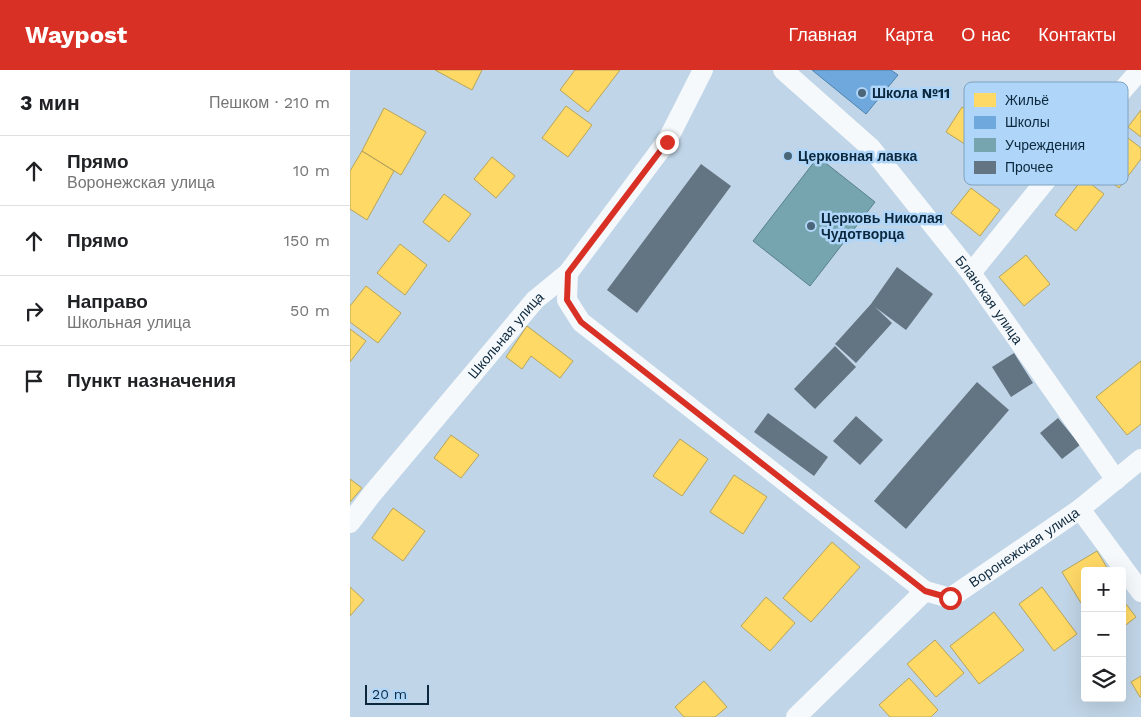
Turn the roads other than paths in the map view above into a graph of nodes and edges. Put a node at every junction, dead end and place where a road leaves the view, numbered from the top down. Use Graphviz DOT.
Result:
graph roads {
  1 [pos="703,70"];
  2 [pos="782,70"];
  3 [pos="1140,70"];
  4 [pos="1128,84"];
  5 [pos="1042,185"];
  6 [pos="568,273"];
  7 [pos="971,273"];
  8 [pos="1141,459"];
  9 [pos="1116,480"];
  10 [pos="1080,509"];
  11 [pos="350,523"];
  12 [pos="925,591"];
  13 [pos="1141,592"];
  14 [pos="796,717"];
  1 -- 6 [label="street, Школьная улица"];
  2 -- 7 [label="street, Бланская улица"];
  3 -- 4 [label="street"];
  5 -- 7 [label="street"];
  6 -- 11 [label="street, Школьная улица"];
  6 -- 12 [label="street"];
  7 -- 9 [label="street, Бланская улица"];
  8 -- 9 [label="street, Воронежская улица"];
  9 -- 10 [label="street, Воронежская улица"];
  10 -- 12 [label="street, Воронежская улица"];
  10 -- 13 [label="street"];
  12 -- 14 [label="street"];
}
